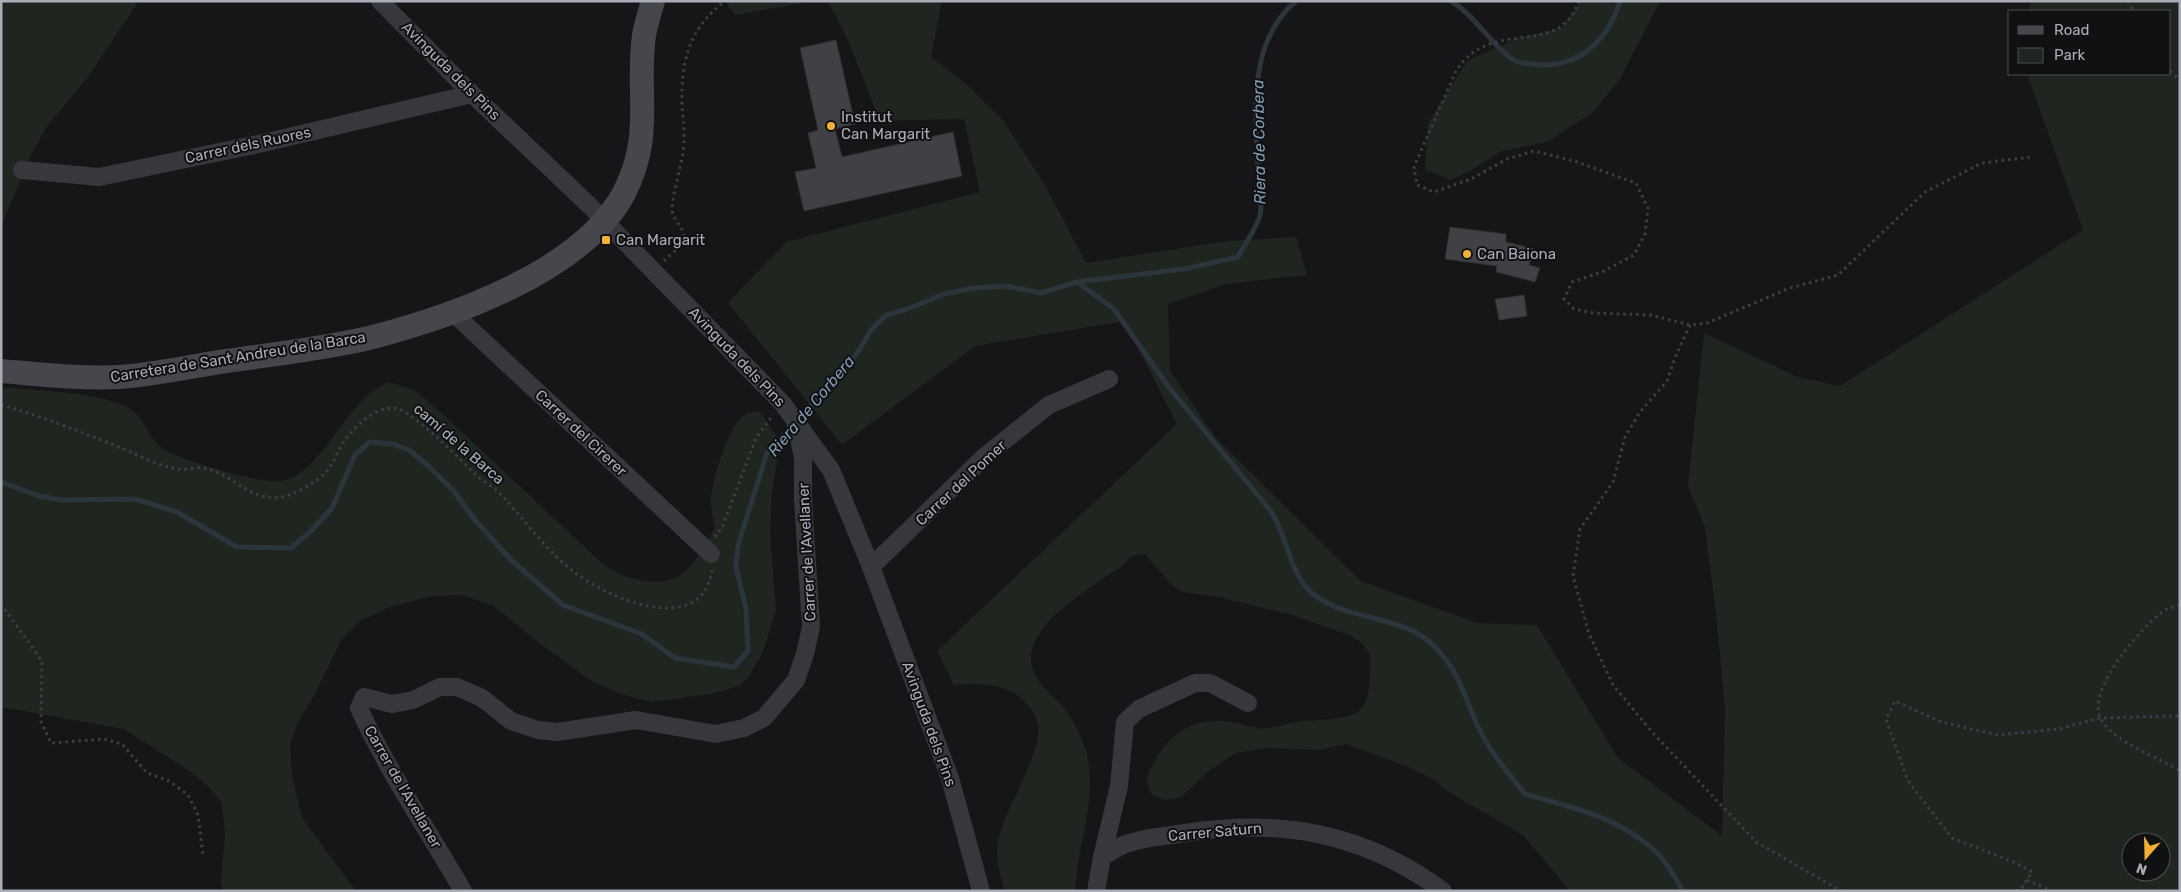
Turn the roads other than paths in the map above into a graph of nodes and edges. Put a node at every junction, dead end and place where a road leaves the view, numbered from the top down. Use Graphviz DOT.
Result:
graph roads {
  1 [pos="380,1"];
  2 [pos="653,1"];
  3 [pos="472,94"];
  4 [pos="22,170"];
  5 [pos="604,222"];
  6 [pos="451,311"];
  7 [pos="1,370"];
  8 [pos="1110,379"];
  9 [pos="794,418"];
  10 [pos="711,554"];
  11 [pos="871,567"];
  12 [pos="1248,703"];
  13 [pos="1102,858"];
  14 [pos="462,891"];
  15 [pos="981,891"];
  16 [pos="1096,891"];
  17 [pos="1443,891"];
  1 -- 3 [label="street, Avinguda dels Pins"];
  2 -- 5 [label="street, Carretera de Sant Andreu de la Barca"];
  3 -- 4 [label="street, Carrer dels Ruores"];
  3 -- 5 [label="street, Avinguda dels Pins"];
  5 -- 6 [label="street, Carretera de Sant Andreu de la Barca"];
  5 -- 9 [label="street, Avinguda dels Pins"];
  6 -- 7 [label="street, Carretera de Sant Andreu de la Barca"];
  6 -- 10 [label="street, Carrer del Cirerer"];
  8 -- 11 [label="street, Carrer del Pomer"];
  9 -- 11 [label="street, Avinguda dels Pins"];
  9 -- 14 [label="street, Carrer de l'Avellaner"];
  11 -- 15 [label="street, Avinguda dels Pins"];
  12 -- 13 [label="street"];
  13 -- 16 [label="street"];
  13 -- 17 [label="street, Carrer Saturn"];
}
